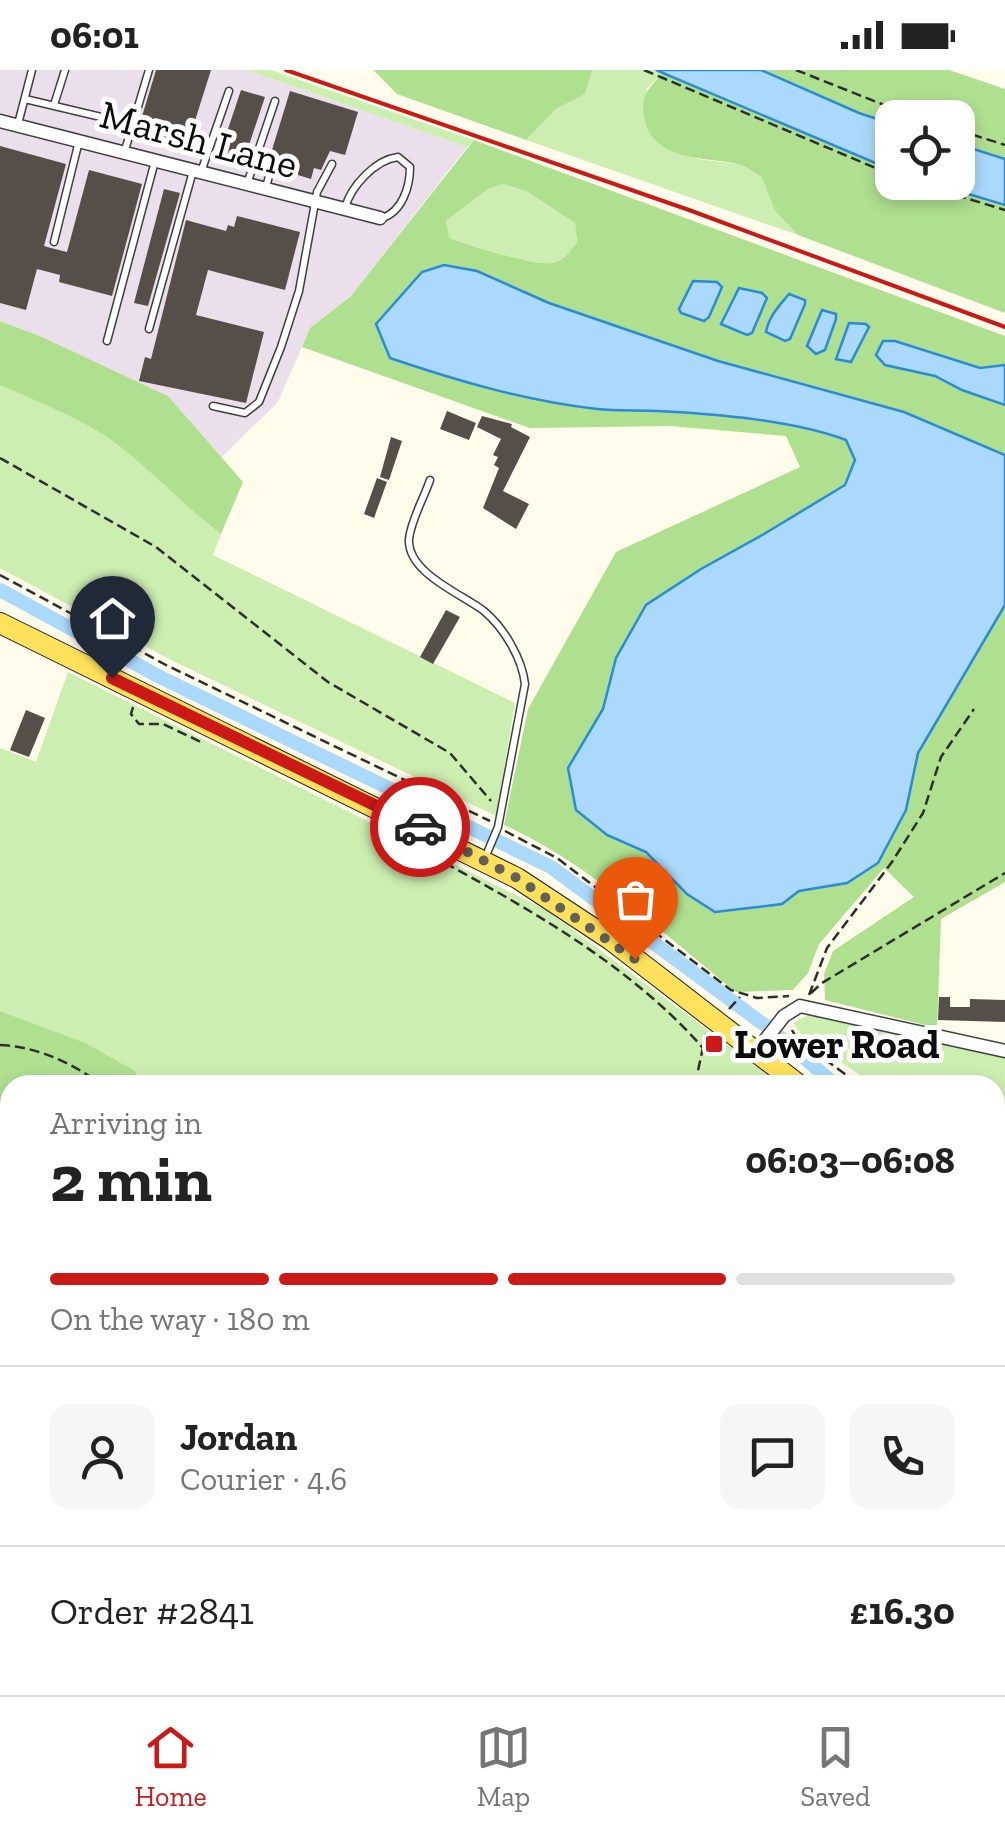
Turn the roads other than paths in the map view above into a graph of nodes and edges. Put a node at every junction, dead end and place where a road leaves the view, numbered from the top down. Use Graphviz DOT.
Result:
graph roads {
  1 [pos="32,70"];
  2 [pos="65,70"];
  3 [pos="148,70"];
  4 [pos="229,92"];
  5 [pos="26,98"];
  6 [pos="275,101"];
  7 [pos="54,106"];
  8 [pos="0,121"];
  9 [pos="118,121"];
  10 [pos="17,126"];
  11 [pos="79,140"];
  12 [pos="124,152"];
  13 [pos="155,161"];
  14 [pos="332,164"];
  15 [pos="271,169"];
  16 [pos="197,172"];
  17 [pos="247,186"];
  18 [pos="266,190"];
  19 [pos="315,203"];
  20 [pos="344,210"];
  21 [pos="380,218"];
  22 [pos="54,242"];
  23 [pos="149,329"];
  24 [pos="107,341"];
  25 [pos="213,406"];
  26 [pos="430,480"];
  27 [pos="0,623"];
  28 [pos="488,851"];
  29 [pos="761,1045"];
  30 [pos="1005,1051"];
  31 [pos="790,1075"];
  1 -- 5 [label="lane"];
  2 -- 7 [label="lane"];
  3 -- 12 [label="lane"];
  4 -- 16 [label="lane"];
  5 -- 7 [label="lane"];
  5 -- 10 [label="lane"];
  6 -- 17 [label="lane"];
  7 -- 9 [label="lane"];
  8 -- 10 [label="street, Marsh Lane"];
  10 -- 11 [label="street, Marsh Lane"];
  11 -- 12 [label="street, Marsh Lane"];
  11 -- 22 [label="lane"];
  12 -- 13 [label="street, Marsh Lane"];
  13 -- 16 [label="street, Marsh Lane"];
  13 -- 24 [label="lane"];
  14 -- 19 [label="lane"];
  15 -- 18 [label="lane"];
  16 -- 17 [label="street, Marsh Lane"];
  16 -- 23 [label="lane"];
  17 -- 18 [label="street, Marsh Lane"];
  18 -- 19 [label="street, Marsh Lane"];
  19 -- 20 [label="street, Marsh Lane"];
  19 -- 25 [label="lane"];
  20 -- 21 [label="street, Marsh Lane"];
  20 -- 21 [label="lane"];
  26 -- 28 [label="lane"];
  27 -- 28 [label="main road"];
  28 -- 29 [label="main road"];
  29 -- 30 [label="street"];
  29 -- 31 [label="main road"];
}
